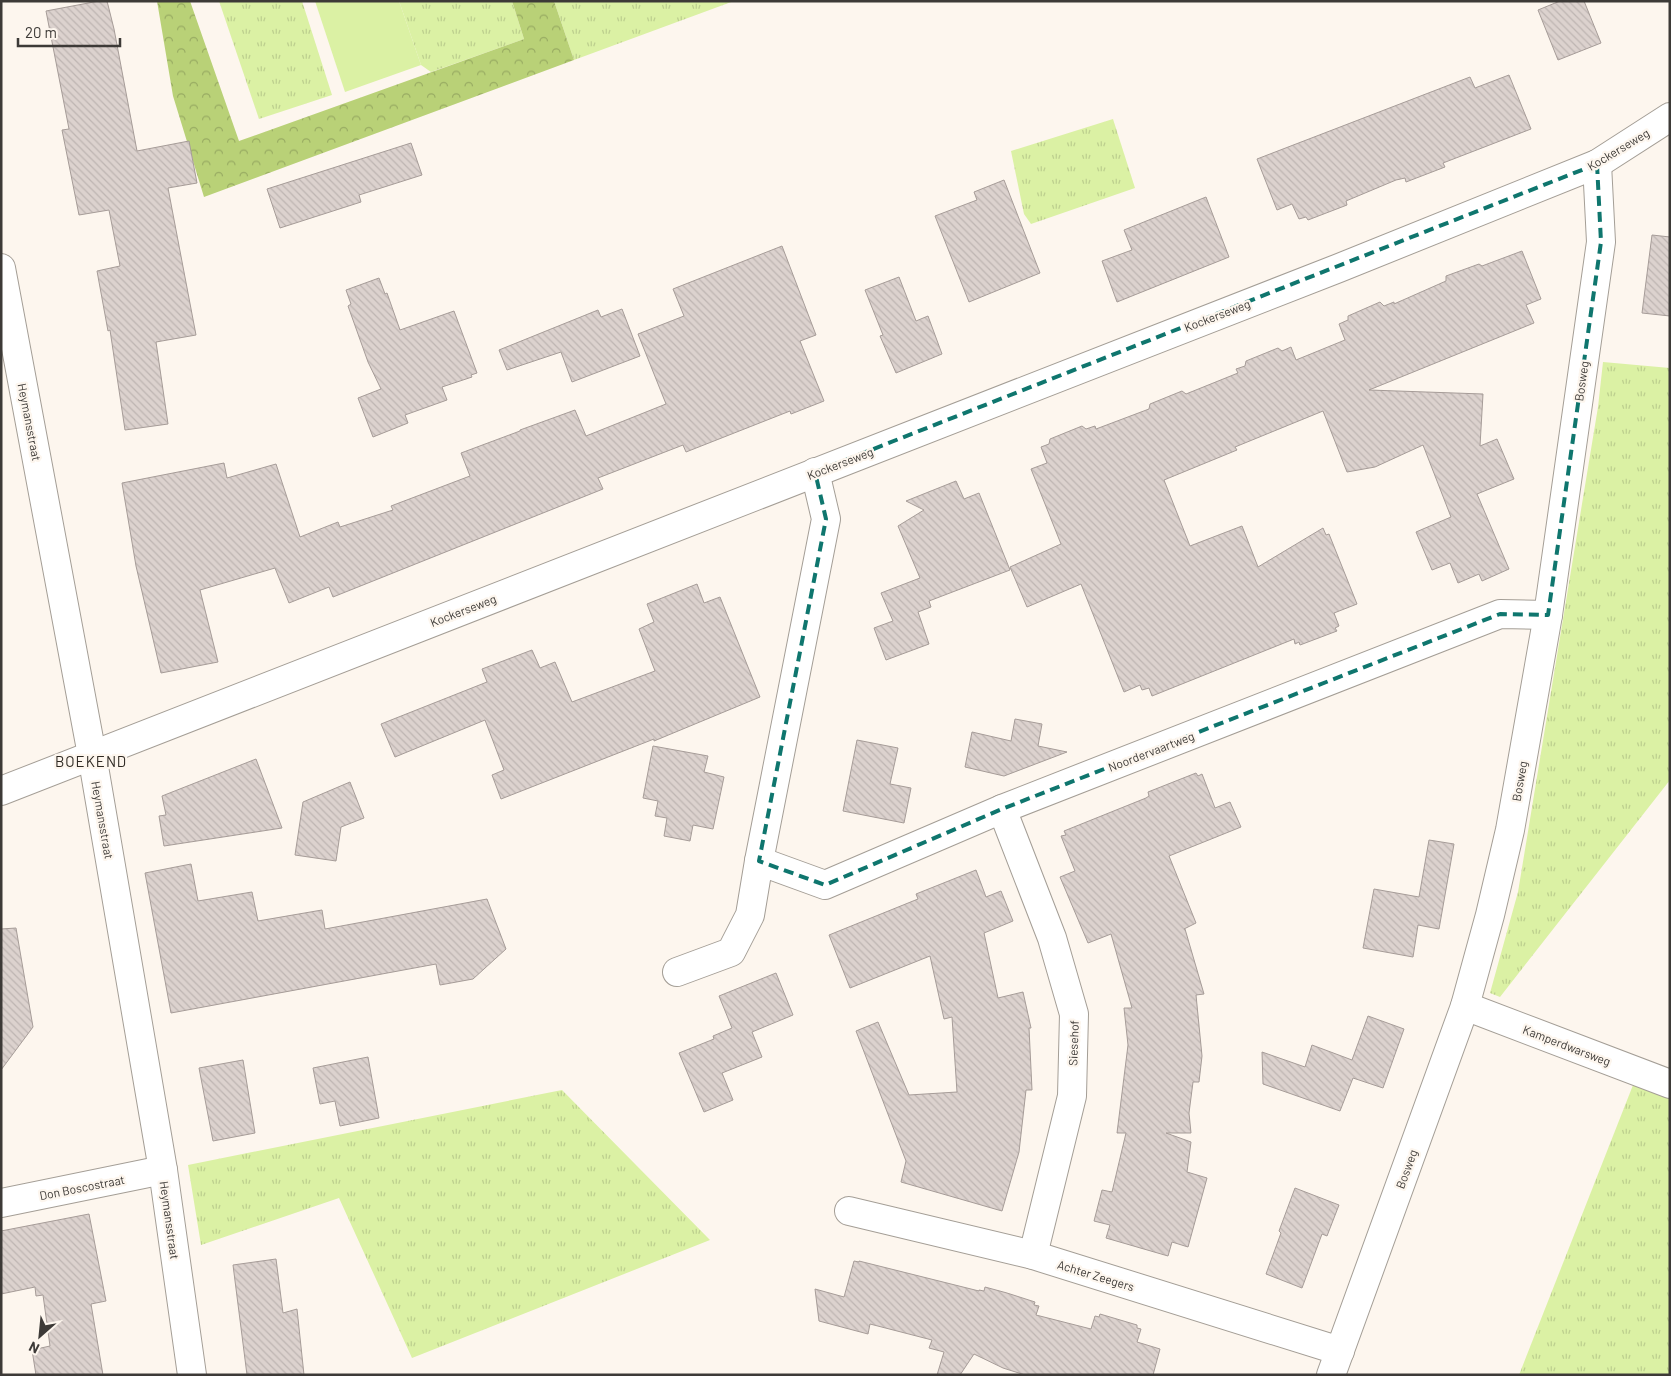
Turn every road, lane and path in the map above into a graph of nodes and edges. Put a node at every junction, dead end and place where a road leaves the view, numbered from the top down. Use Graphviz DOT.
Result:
graph roads {
  1 [pos="1670,117"];
  2 [pos="1598,164"];
  3 [pos="1,268"];
  4 [pos="815,472"];
  5 [pos="1548,614"];
  6 [pos="92,755"];
  7 [pos="1,791"];
  8 [pos="1002,809"];
  9 [pos="759,861"];
  10 [pos="677,972"];
  11 [pos="1465,1006"];
  12 [pos="1670,1084"];
  13 [pos="163,1170"];
  14 [pos="1,1203"];
  15 [pos="848,1211"];
  16 [pos="1032,1255"];
  17 [pos="1336,1363"];
  18 [pos="192,1375"];
  1 -- 2 [label="street, Kockerseweg"];
  2 -- 4 [label="street, Kockerseweg"];
  2 -- 5 [label="street, Bosweg"];
  3 -- 6 [label="street, Heymansstraat"];
  4 -- 6 [label="street, Kockerseweg"];
  4 -- 9 [label="street"];
  5 -- 8 [label="street, Noordervaartweg"];
  5 -- 11 [label="street, Bosweg"];
  6 -- 7 [label="street, Kockerseweg"];
  6 -- 13 [label="street, Heymansstraat"];
  8 -- 9 [label="street, Noordervaartweg"];
  8 -- 16 [label="street, Siesehof"];
  9 -- 10 [label="street"];
  11 -- 12 [label="street, Kamperdwarsweg"];
  11 -- 17 [label="street, Bosweg"];
  13 -- 14 [label="street, Don Boscostraat"];
  13 -- 18 [label="street, Heymansstraat"];
  15 -- 16 [label="street, Achter Zeegers"];
  16 -- 17 [label="street, Achter Zeegers"];
}
